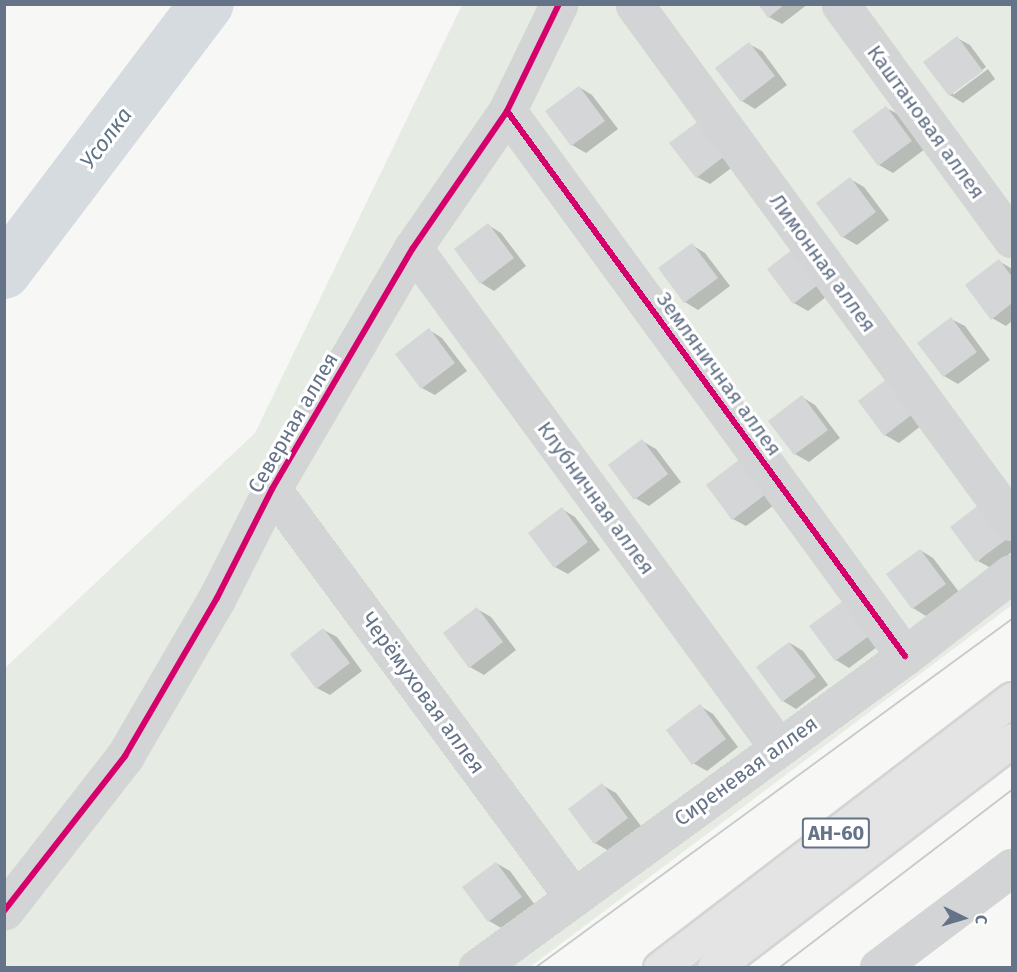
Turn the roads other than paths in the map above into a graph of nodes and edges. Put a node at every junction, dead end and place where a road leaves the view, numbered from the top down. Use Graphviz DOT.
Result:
graph roads {
  1 [pos="559,4"];
  2 [pos="634,4"];
  3 [pos="840,4"];
  4 [pos="507,111"];
  5 [pos="1012,239"];
  6 [pos="414,248"];
  7 [pos="272,489"];
  8 [pos="1012,522"];
  9 [pos="1012,573"];
  10 [pos="905,656"];
  11 [pos="1012,699"];
  12 [pos="1012,740"];
  13 [pos="778,747"];
  14 [pos="1012,867"];
  15 [pos="574,898"];
  16 [pos="4,911"];
  17 [pos="477,968"];
  18 [pos="660,968"];
  19 [pos="714,968"];
  20 [pos="878,968"];
  1 -- 4 [label="street, Северная аллея"];
  2 -- 8 [label="street, Лимонная аллея"];
  3 -- 5 [label="street, Каштановая аллея"];
  4 -- 6 [label="street, Северная аллея"];
  4 -- 10 [label="street, Земляничная аллея"];
  6 -- 7 [label="street, Северная аллея"];
  6 -- 13 [label="street, Клубничная аллея"];
  7 -- 15 [label="street, Черёмуховая аллея"];
  7 -- 16 [label="street, Северная аллея"];
  9 -- 10 [label="street, Сиреневая аллея"];
  10 -- 13 [label="street, Сиреневая аллея"];
  11 -- 18 [label="main road, АН-60"];
  12 -- 19 [label="main road, АН-60"];
  13 -- 15 [label="street, Сиреневая аллея"];
  14 -- 20 [label="street"];
  15 -- 17 [label="street, Сиреневая аллея"];
}
